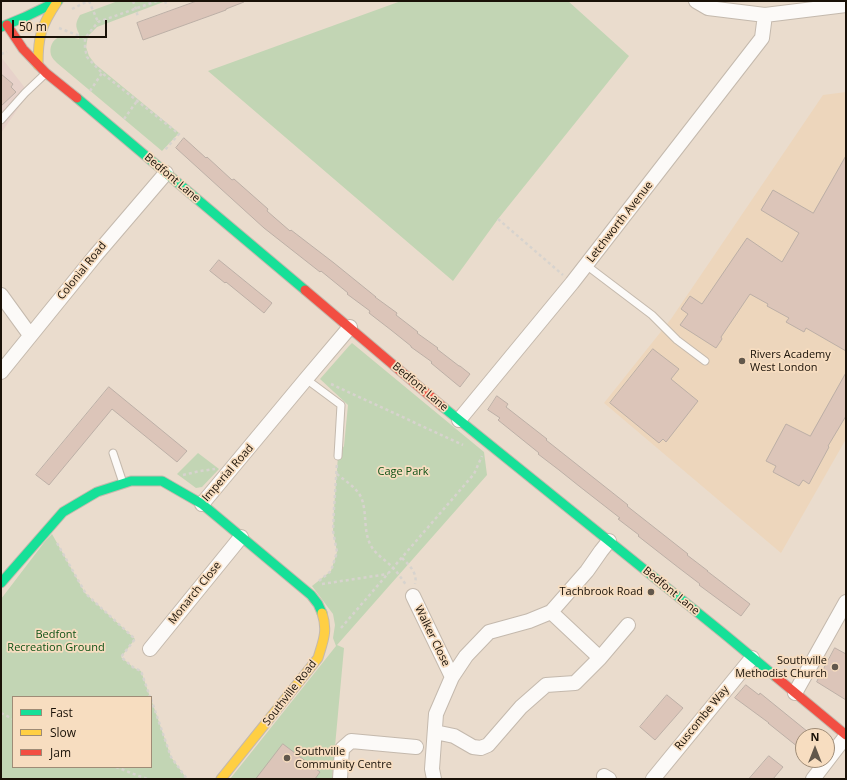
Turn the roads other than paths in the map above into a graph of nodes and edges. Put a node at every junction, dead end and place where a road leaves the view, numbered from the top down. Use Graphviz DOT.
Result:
graph roads {
  1 [pos="696,1"];
  2 [pos="58,2"];
  3 [pos="846,5"];
  4 [pos="765,15"];
  5 [pos="4,26"];
  6 [pos="38,65"];
  7 [pos="46,73"];
  8 [pos="1,120"];
  9 [pos="166,173"];
  10 [pos="586,265"];
  11 [pos="1,295"];
  12 [pos="350,327"];
  13 [pos="30,335"];
  14 [pos="705,361"];
  15 [pos="1,372"];
  16 [pos="306,379"];
  17 [pos="459,420"];
  18 [pos="113,453"];
  19 [pos="338,456"];
  20 [pos="124,483"];
  21 [pos="202,504"];
  22 [pos="241,537"];
  23 [pos="609,541"];
  24 [pos="1,583"];
  25 [pos="409,590"];
  26 [pos="846,602"];
  27 [pos="552,612"];
  28 [pos="628,625"];
  29 [pos="150,649"];
  30 [pos="600,658"];
  31 [pos="752,658"];
  32 [pos="452,677"];
  33 [pos="795,693"];
  34 [pos="434,732"];
  35 [pos="846,736"];
  36 [pos="416,747"];
  37 [pos="221,779"];
  38 [pos="340,779"];
  39 [pos="434,779"];
  40 [pos="653,779"];
  41 [pos="813,779"];
  1 -- 4 [label="street"];
  2 -- 5 [label="main road"];
  2 -- 6 [label="main road"];
  3 -- 4 [label="street"];
  4 -- 10 [label="street, Letchworth Avenue"];
  5 -- 6 [label="main road, Bedfont Lane"];
  6 -- 7 [label="main road, Bedfont Lane"];
  7 -- 8 [label="lane"];
  7 -- 9 [label="main road, Bedfont Lane"];
  9 -- 12 [label="main road, Bedfont Lane"];
  9 -- 13 [label="street, Colonial Road"];
  10 -- 14 [label="lane"];
  10 -- 17 [label="street, Letchworth Avenue"];
  11 -- 13 [label="street"];
  12 -- 16 [label="street, Imperial Road"];
  12 -- 17 [label="main road, Bedfont Lane"];
  13 -- 15 [label="street, Colonial Road"];
  16 -- 19 [label="lane"];
  16 -- 21 [label="street, Imperial Road"];
  17 -- 23 [label="main road, Bedfont Lane"];
  18 -- 20 [label="lane"];
  20 -- 21 [label="main road, Imperial Road"];
  20 -- 24 [label="main road, Imperial Road"];
  21 -- 22 [label="main road, Southville Road"];
  22 -- 29 [label="street, Monarch Close"];
  22 -- 37 [label="main road, Southville Road"];
  23 -- 27 [label="street"];
  23 -- 31 [label="main road, Bedfont Lane"];
  25 -- 32 [label="street, Walker Close"];
  26 -- 33 [label="street"];
  27 -- 30 [label="street"];
  27 -- 32 [label="street"];
  28 -- 30 [label="street"];
  30 -- 34 [label="street"];
  31 -- 33 [label="main road, Bedfont Lane"];
  31 -- 40 [label="street, Ruscombe Way"];
  32 -- 34 [label="street"];
  33 -- 35 [label="main road, Bedfont Lane"];
  34 -- 39 [label="street"];
  35 -- 41 [label="street"];
  36 -- 38 [label="street"];
}
